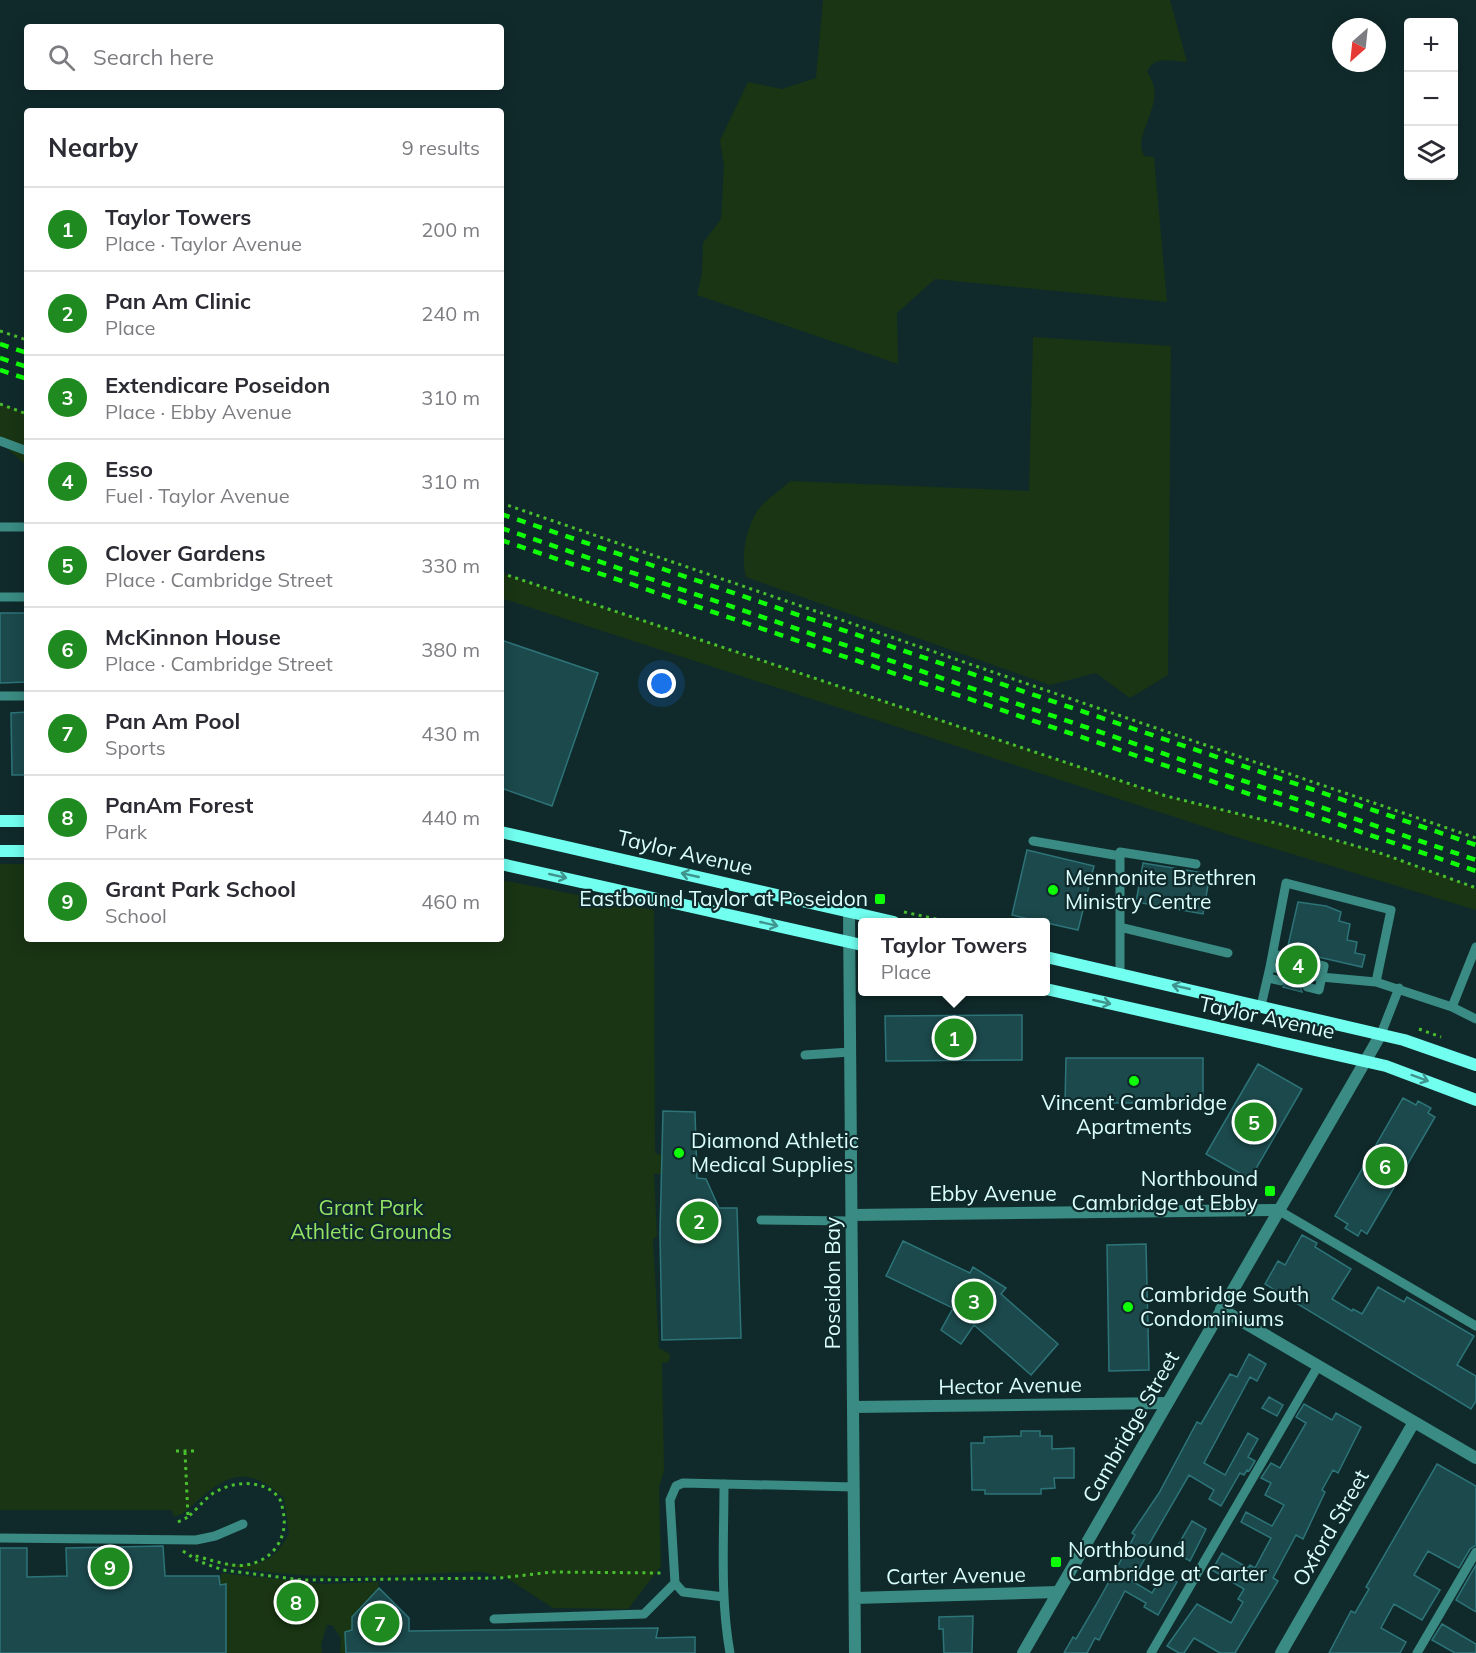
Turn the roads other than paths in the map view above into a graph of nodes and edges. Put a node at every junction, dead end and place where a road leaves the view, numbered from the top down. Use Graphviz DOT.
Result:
graph roads {
  1 [pos="0,441"];
  2 [pos="24,450"];
  3 [pos="0,527"];
  4 [pos="24,527"];
  5 [pos="0,597"];
  6 [pos="24,597"];
  7 [pos="0,696"];
  8 [pos="24,696"];
  9 [pos="0,821"];
  10 [pos="24,821"];
  11 [pos="504,833"];
  12 [pos="1033,842"];
  13 [pos="0,851"];
  14 [pos="24,851"];
  15 [pos="1120,856"];
  16 [pos="1196,864"];
  17 [pos="504,865"];
  18 [pos="849,912"];
  19 [pos="876,918"];
  20 [pos="1120,927"];
  21 [pos="849,942"];
  22 [pos="858,944"];
  23 [pos="1476,947"];
  24 [pos="1228,953"];
  25 [pos="1273,954"];
  26 [pos="1286,957"];
  27 [pos="1050,958"];
  28 [pos="1313,963"];
  29 [pos="1270,967"];
  30 [pos="1284,970"];
  31 [pos="1120,974"];
  32 [pos="1310,976"];
  33 [pos="1269,978"];
  34 [pos="1322,979"];
  35 [pos="1281,981"];
  36 [pos="1376,981"];
  37 [pos="1307,987"];
  38 [pos="1399,988"];
  39 [pos="1050,989"];
  40 [pos="1262,1006"];
  41 [pos="1452,1007"];
  42 [pos="1476,1018"];
  43 [pos="1381,1035"];
  44 [pos="850,1052"];
  45 [pos="806,1055"];
  46 [pos="1365,1060"];
  47 [pos="1476,1065"];
  48 [pos="1476,1100"];
  49 [pos="1278,1210"];
  50 [pos="852,1218"];
  51 [pos="761,1220"];
  52 [pos="1221,1309"];
  53 [pos="1476,1326"];
  54 [pos="1318,1366"];
  55 [pos="1167,1403"];
  56 [pos="853,1407"];
  57 [pos="1414,1422"];
  58 [pos="1476,1458"];
  59 [pos="724,1484"];
  60 [pos="854,1487"];
  61 [pos="243,1524"];
  62 [pos="0,1538"];
  63 [pos="1476,1552"];
  64 [pos="675,1583"];
  65 [pos="1058,1592"];
  66 [pos="724,1597"];
  67 [pos="855,1598"];
  68 [pos="494,1619"];
  69 [pos="730,1653"];
  70 [pos="855,1653"];
  71 [pos="1023,1653"];
  72 [pos="1151,1653"];
  73 [pos="1281,1653"];
  74 [pos="1417,1653"];
  1 -- 2 [label="lane"];
  3 -- 4 [label="lane"];
  5 -- 6 [label="lane"];
  7 -- 8 [label="lane"];
  9 -- 10 [label="main road"];
  18 -- 11 [label="main road, Taylor Avenue, one-way"];
  12 -- 15 [label="lane"];
  13 -- 14 [label="main road"];
  15 -- 16 [label="lane"];
  15 -- 20 [label="lane"];
  17 -- 21 [label="main road, one-way"];
  18 -- 19 [label="main road, Taylor Avenue"];
  18 -- 21 [label="street, Poseidon Bay"];
  20 -- 24 [label="lane"];
  20 -- 31 [label="lane"];
  21 -- 22 [label="main road"];
  21 -- 44 [label="street, Poseidon Bay"];
  23 -- 41 [label="lane"];
  25 -- 26 [label="lane"];
  25 -- 29 [label="lane"];
  25 -- 36 [label="lane"];
  27 -- 31 [label="main road, Taylor Avenue"];
  28 -- 34 [label="lane"];
  29 -- 30 [label="lane"];
  29 -- 33 [label="lane"];
  40 -- 31 [label="main road, Taylor Avenue, one-way"];
  32 -- 34 [label="lane"];
  33 -- 35 [label="lane"];
  33 -- 40 [label="lane"];
  34 -- 36 [label="lane"];
  34 -- 37 [label="lane"];
  36 -- 38 [label="lane"];
  38 -- 41 [label="lane"];
  38 -- 43 [label="lane"];
  39 -- 46 [label="main road, Taylor Avenue, one-way"];
  40 -- 43 [label="main road, Taylor Avenue"];
  41 -- 42 [label="lane"];
  43 -- 46 [label="street, Cambridge Street"];
  43 -- 47 [label="main road, Taylor Avenue"];
  44 -- 45 [label="lane"];
  44 -- 50 [label="street, Poseidon Bay"];
  46 -- 48 [label="main road, Taylor Avenue, one-way"];
  46 -- 49 [label="street, Cambridge Street"];
  49 -- 50 [label="street, Ebby Avenue"];
  49 -- 52 [label="street, Cambridge Street"];
  49 -- 53 [label="lane"];
  50 -- 51 [label="lane"];
  50 -- 56 [label="street, Poseidon Bay"];
  52 -- 54 [label="street"];
  52 -- 55 [label="street, Cambridge Street"];
  54 -- 57 [label="street"];
  54 -- 72 [label="lane"];
  55 -- 56 [label="street, Hector Avenue"];
  55 -- 65 [label="street, Cambridge Street"];
  56 -- 60 [label="street, Poseidon Bay"];
  57 -- 58 [label="street"];
  57 -- 73 [label="street, Oxford Street"];
  59 -- 60 [label="lane"];
  59 -- 64 [label="lane"];
  59 -- 66 [label="lane"];
  60 -- 67 [label="street, Poseidon Bay"];
  61 -- 62 [label="lane"];
  63 -- 74 [label="lane"];
  64 -- 66 [label="lane"];
  64 -- 68 [label="lane"];
  65 -- 67 [label="street, Carter Avenue"];
  65 -- 71 [label="street, Cambridge Street"];
  66 -- 69 [label="lane"];
  67 -- 70 [label="street, Poseidon Bay"];
}
